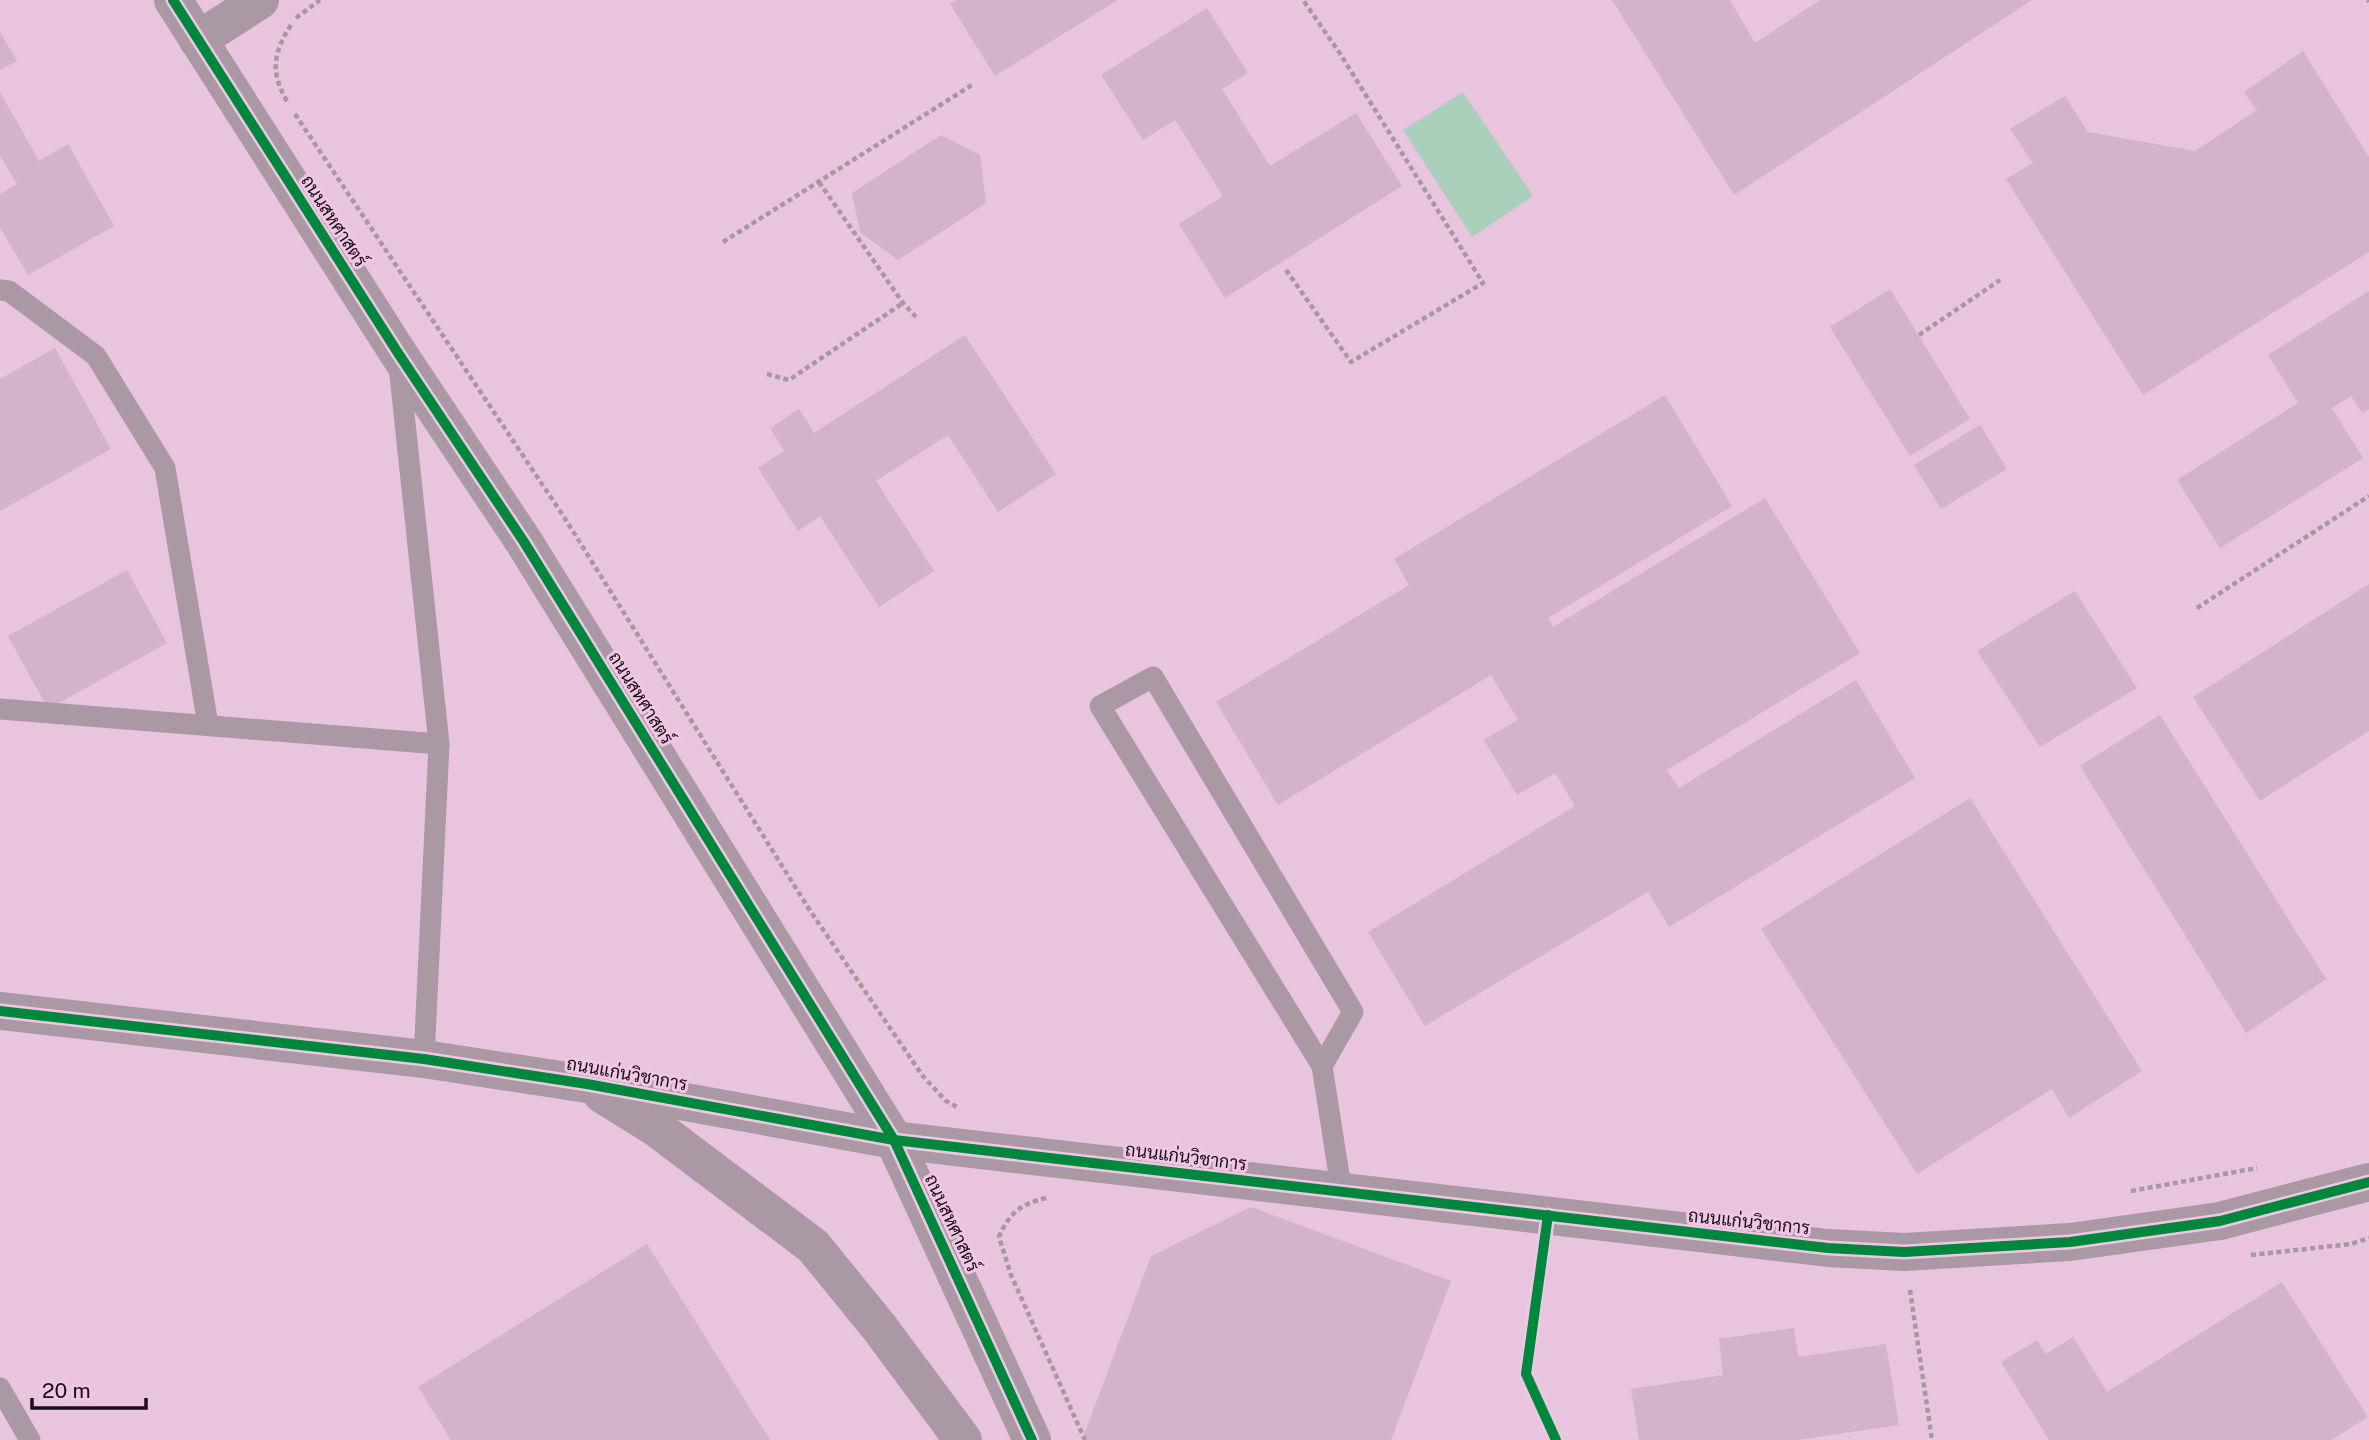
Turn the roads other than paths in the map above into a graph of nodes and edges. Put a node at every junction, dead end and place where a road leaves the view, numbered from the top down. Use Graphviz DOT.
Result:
graph roads {
  1 [pos="173,0"];
  2 [pos="260,0"];
  3 [pos="198,40"];
  4 [pos="0,290"];
  5 [pos="398,354"];
  6 [pos="0,709"];
  7 [pos="208,725"];
  8 [pos="439,744"];
  9 [pos="0,1011"];
  10 [pos="424,1059"];
  11 [pos="1322,1066"];
  12 [pos="587,1084"];
  13 [pos="894,1140"];
  14 [pos="2369,1182"];
  15 [pos="1342,1194"];
  16 [pos="0,1388"];
  17 [pos="30,1440"];
  18 [pos="962,1440"];
  19 [pos="1032,1440"];
  1 -- 3 [label="street, ถนนสหศาสตร์"];
  2 -- 3 [label="street"];
  3 -- 5 [label="street, ถนนสหศาสตร์"];
  4 -- 7 [label="lane"];
  5 -- 8 [label="lane"];
  5 -- 13 [label="street, ถนนสหศาสตร์"];
  6 -- 7 [label="lane"];
  7 -- 8 [label="lane"];
  8 -- 10 [label="lane"];
  9 -- 10 [label="street, ถนนแก่นวิชาการ"];
  10 -- 12 [label="street, ถนนแก่นวิชาการ"];
  11 -- 11 [label="lane"];
  11 -- 15 [label="lane"];
  12 -- 13 [label="street, ถนนแก่นวิชาการ"];
  12 -- 18 [label="street"];
  13 -- 15 [label="street, ถนนแก่นวิชาการ"];
  13 -- 19 [label="street, ถนนสหศาสตร์"];
  14 -- 15 [label="street, ถนนแก่นวิชาการ"];
  16 -- 17 [label="lane"];
}
